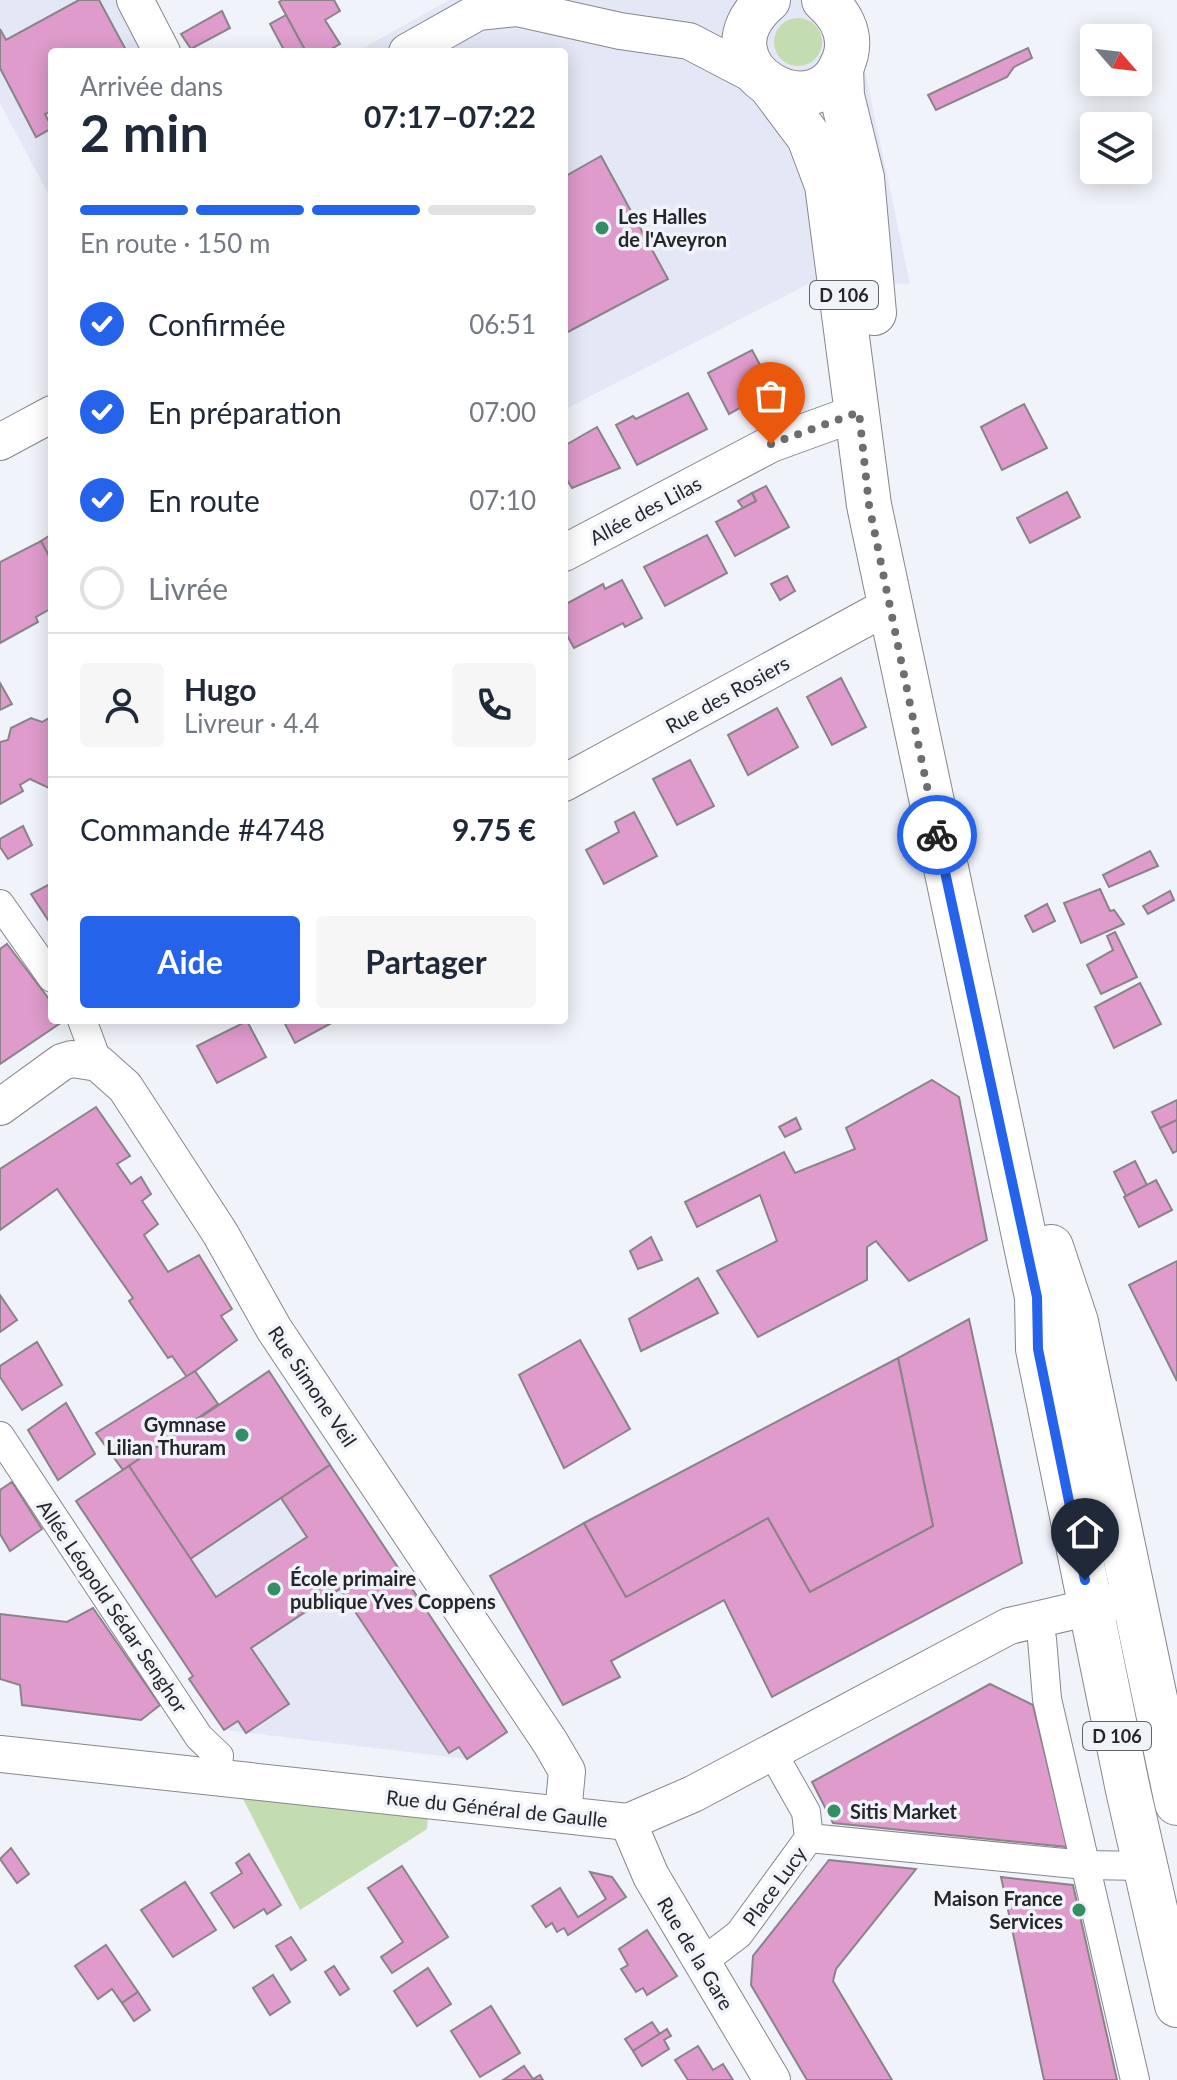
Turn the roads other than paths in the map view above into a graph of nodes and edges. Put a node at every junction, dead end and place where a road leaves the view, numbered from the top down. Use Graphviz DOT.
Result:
graph roads {
  1 [pos="135,0"];
  2 [pos="764,3"];
  3 [pos="835,6"];
  4 [pos="689,41"];
  5 [pos="160,48"];
  6 [pos="414,48"];
  7 [pos="841,67"];
  8 [pos="766,83"];
  9 [pos="859,412"];
  10 [pos="48,416"];
  11 [pos="0,442"];
  12 [pos="568,551"];
  13 [pos="890,605"];
  14 [pos="568,781"];
  15 [pos="0,904"];
  16 [pos="48,972"];
  17 [pos="83,1024"];
  18 [pos="98,1063"];
  19 [pos="0,1107"];
  20 [pos="0,1436"];
  21 [pos="1135,1598"];
  22 [pos="1090,1606"];
  23 [pos="1042,1639"];
  24 [pos="772,1752"];
  25 [pos="0,1754"];
  26 [pos="217,1776"];
  27 [pos="1177,1803"];
  28 [pos="563,1814"];
  29 [pos="628,1822"];
  30 [pos="809,1838"];
  31 [pos="1085,1865"];
  32 [pos="1157,1886"];
  33 [pos="701,1963"];
  34 [pos="1177,2005"];
  35 [pos="772,2080"];
  36 [pos="1135,2080"];
  1 -- 5 [label="street"];
  2 -- 4 [label="street"];
  2 -- 8 [label="main road"];
  3 -- 7 [label="main road"];
  4 -- 6 [label="street"];
  4 -- 8 [label="street"];
  7 -- 8 [label="main road"];
  7 -- 21 [label="main road, D 106"];
  8 -- 9 [label="main road, D 106"];
  9 -- 12 [label="street, Allée des Lilas"];
  9 -- 13 [label="main road, D 106"];
  10 -- 11 [label="street"];
  13 -- 14 [label="street, Rue des Rosiers"];
  13 -- 22 [label="main road, D 106"];
  15 -- 16 [label="street"];
  17 -- 18 [label="street"];
  18 -- 19 [label="street"];
  18 -- 28 [label="street, Rue Simone Veil"];
  20 -- 26 [label="street, Allée Léopold Sédar Senghor"];
  21 -- 22 [label="street, Rue du Général de Gaulle"];
  21 -- 27 [label="main road, D 106"];
  22 -- 24 [label="street, Rue du Général de Gaulle"];
  22 -- 32 [label="main road, D 106"];
  23 -- 31 [label="street"];
  24 -- 29 [label="street, Rue du Général de Gaulle"];
  24 -- 30 [label="street, Place Lucy"];
  25 -- 26 [label="street, Rue du Général de Gaulle"];
  26 -- 28 [label="street, Rue du Général de Gaulle"];
  28 -- 29 [label="street, Rue du Général de Gaulle"];
  29 -- 33 [label="street, Rue de la Gare"];
  30 -- 31 [label="street"];
  30 -- 33 [label="street, Place Lucy"];
  31 -- 32 [label="street"];
  31 -- 36 [label="street"];
  32 -- 34 [label="main road, D 106"];
  33 -- 35 [label="street, Rue de la Gare"];
}
